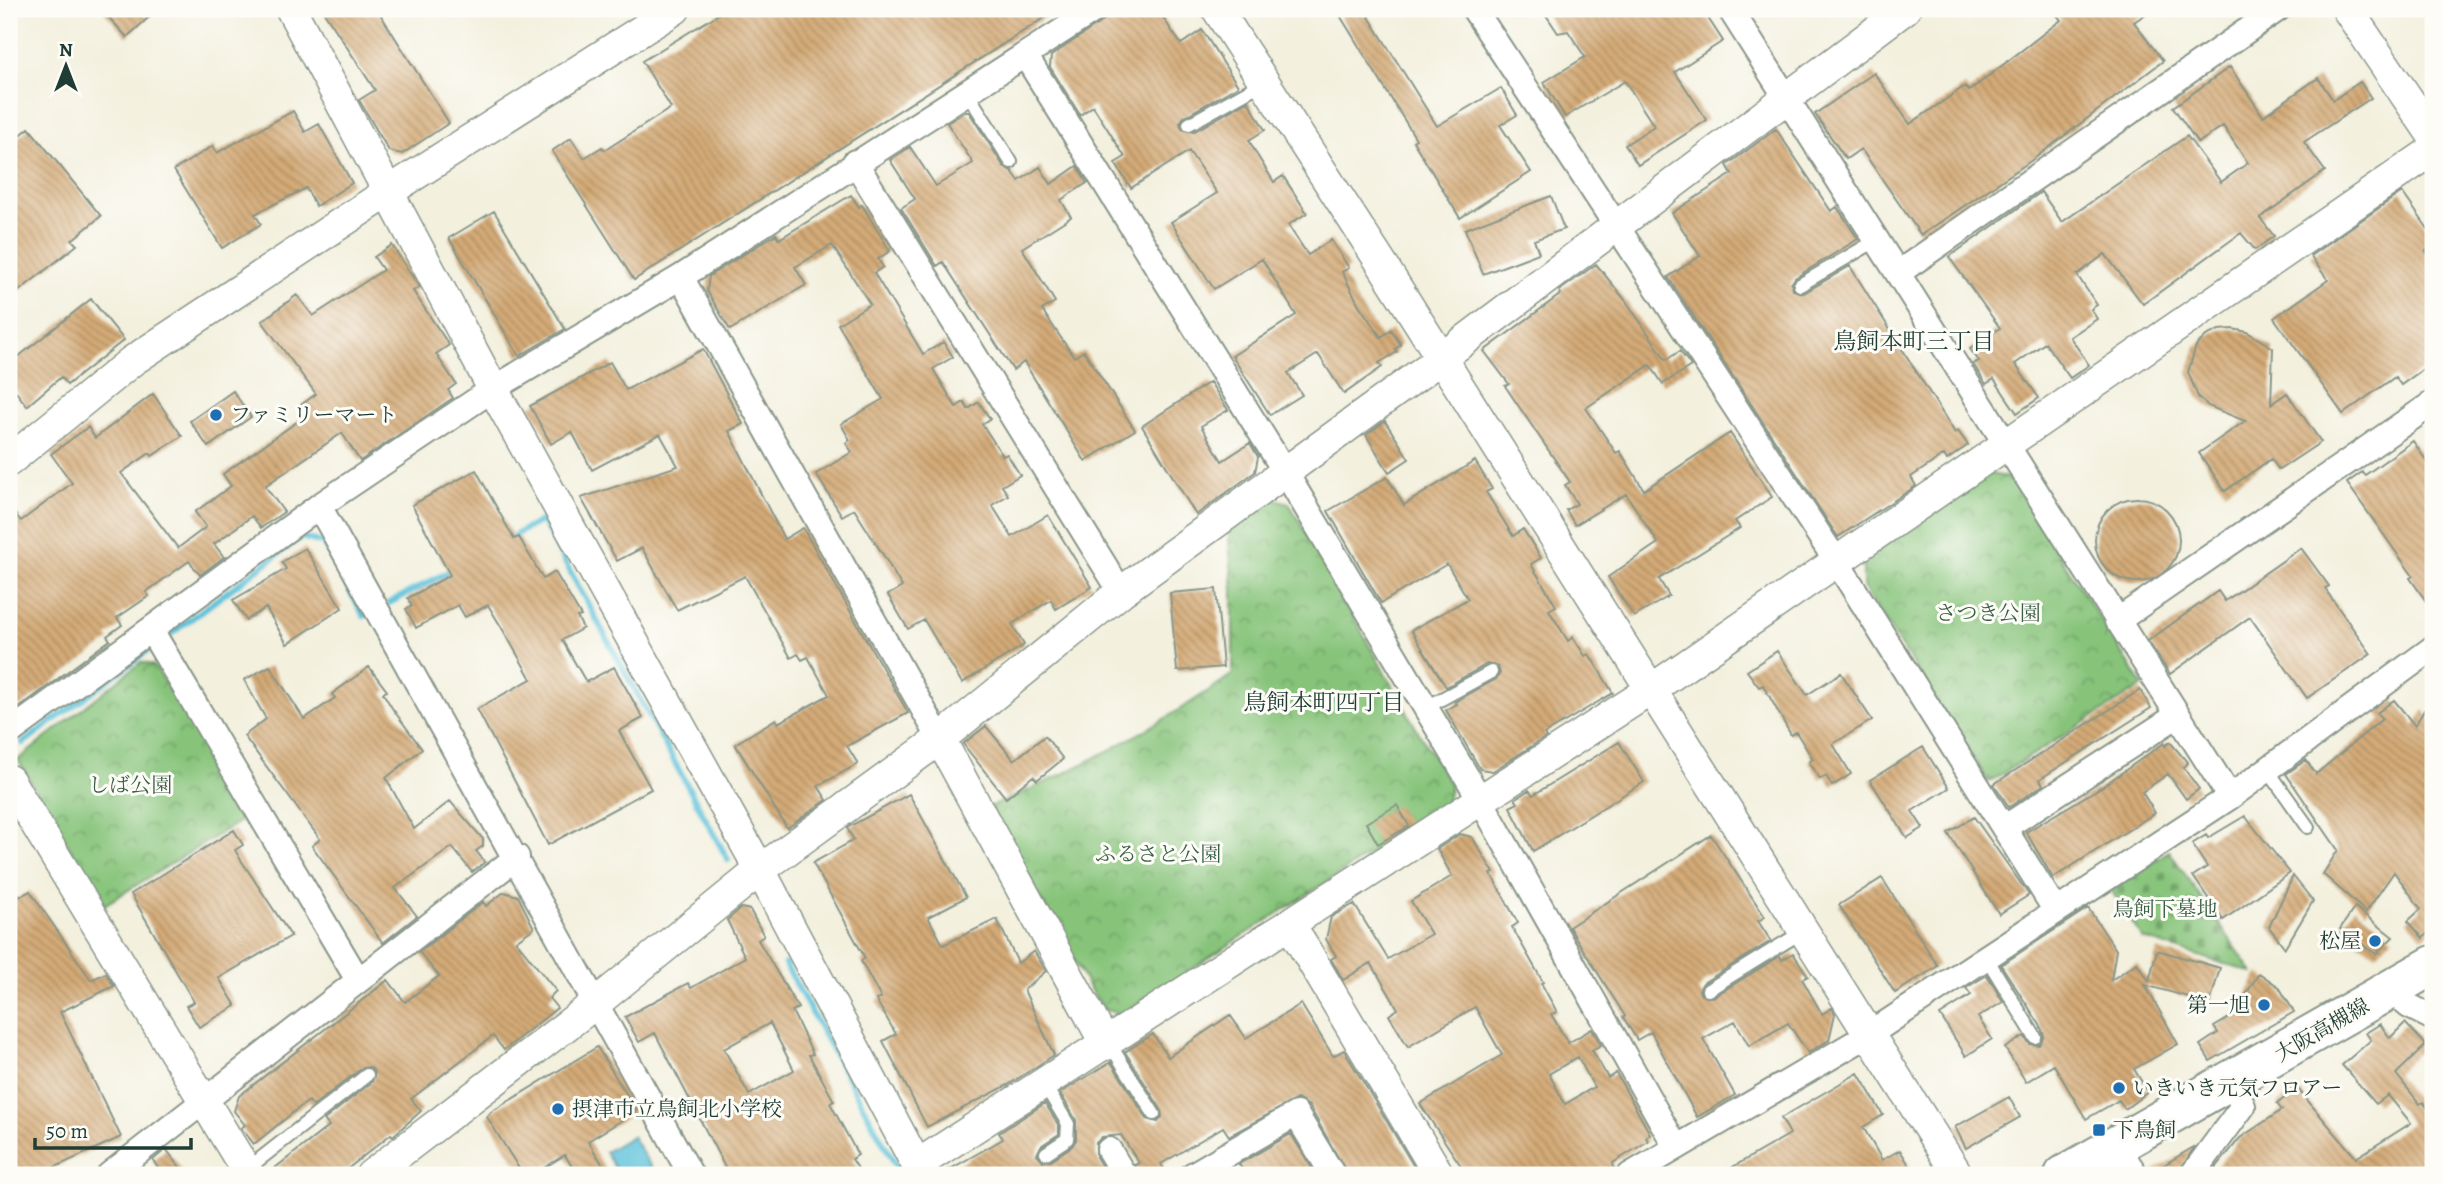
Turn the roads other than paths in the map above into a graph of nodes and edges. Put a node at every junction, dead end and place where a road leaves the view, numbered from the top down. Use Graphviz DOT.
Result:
graph roads {
  1 [pos="291,9"];
  2 [pos="675,9"];
  3 [pos="1096,9"];
  4 [pos="1217,9"];
  5 [pos="1474,9"];
  6 [pos="1730,9"];
  7 [pos="1905,9"];
  8 [pos="2278,9"];
  9 [pos="2347,9"];
  10 [pos="1025,55"];
  11 [pos="1264,82"];
  12 [pos="966,91"];
  13 [pos="1786,98"];
  14 [pos="1189,124"];
  15 [pos="2433,136"];
  16 [pos="2433,150"];
  17 [pos="855,162"];
  18 [pos="1011,162"];
  19 [pos="388,192"];
  20 [pos="1617,225"];
  21 [pos="1877,240"];
  22 [pos="1898,273"];
  23 [pos="681,277"];
  24 [pos="1800,285"];
  25 [pos="1440,359"];
  26 [pos="492,388"];
  27 [pos="2433,402"];
  28 [pos="2008,444"];
  29 [pos="9,461"];
  30 [pos="1284,470"];
  31 [pos="319,506"];
  32 [pos="1837,562"];
  33 [pos="1121,592"];
  34 [pos="2117,621"];
  35 [pos="151,630"];
  36 [pos="2433,648"];
  37 [pos="1491,672"];
  38 [pos="1649,691"];
  39 [pos="1426,708"];
  40 [pos="2178,715"];
  41 [pos="9,733"];
  42 [pos="940,739"];
  43 [pos="2267,769"];
  44 [pos="9,780"];
  45 [pos="2230,797"];
  46 [pos="1480,799"];
  47 [pos="2308,827"];
  48 [pos="2004,828"];
  49 [pos="517,858"];
  50 [pos="760,870"];
  51 [pos="2056,911"];
  52 [pos="1290,924"];
  53 [pos="1802,932"];
  54 [pos="1986,957"];
  55 [pos="2433,965"];
  56 [pos="358,980"];
  57 [pos="1708,990"];
  58 [pos="2391,991"];
  59 [pos="596,1003"];
  60 [pos="2433,1018"];
  61 [pos="1868,1035"];
  62 [pos="2035,1037"];
  63 [pos="1108,1044"];
  64 [pos="367,1075"];
  65 [pos="2232,1082"];
  66 [pos="1044,1084"];
  67 [pos="204,1100"];
  68 [pos="1154,1114"];
  69 [pos="1676,1147"];
  70 [pos="1109,1150"];
  71 [pos="1046,1153"];
  72 [pos="2127,1161"];
  73 [pos="1223,1167"];
  74 [pos="919,1170"];
  75 [pos="247,1173"];
  76 [pos="109,1175"];
  77 [pos="371,1175"];
  78 [pos="691,1175"];
  79 [pos="1124,1175"];
  80 [pos="1192,1175"];
  81 [pos="1333,1175"];
  82 [pos="1439,1175"];
  83 [pos="1630,1175"];
  84 [pos="1958,1175"];
  85 [pos="2064,1175"];
  86 [pos="2192,1175"];
  1 -- 19 [label="street"];
  2 -- 19 [label="street"];
  3 -- 10 [label="street"];
  4 -- 11 [label="street"];
  5 -- 20 [label="street"];
  6 -- 13 [label="street"];
  7 -- 13 [label="street"];
  8 -- 22 [label="street"];
  9 -- 15 [label="street"];
  10 -- 12 [label="street"];
  10 -- 30 [label="street"];
  11 -- 14 [label="lane"];
  11 -- 25 [label="street"];
  12 -- 17 [label="street"];
  12 -- 18 [label="lane"];
  13 -- 20 [label="street"];
  13 -- 21 [label="street"];
  16 -- 28 [label="street"];
  17 -- 23 [label="street"];
  17 -- 33 [label="street"];
  19 -- 26 [label="street"];
  19 -- 29 [label="street"];
  20 -- 25 [label="street"];
  20 -- 32 [label="street"];
  21 -- 22 [label="street"];
  21 -- 24 [label="lane"];
  22 -- 28 [label="street"];
  23 -- 26 [label="street"];
  23 -- 42 [label="street"];
  25 -- 30 [label="street"];
  25 -- 38 [label="street"];
  26 -- 31 [label="street"];
  26 -- 50 [label="street"];
  27 -- 34 [label="street"];
  28 -- 32 [label="street"];
  28 -- 34 [label="street"];
  30 -- 33 [label="street"];
  30 -- 39 [label="street"];
  31 -- 35 [label="street"];
  31 -- 49 [label="street"];
  32 -- 38 [label="street"];
  32 -- 48 [label="street"];
  33 -- 42 [label="street"];
  34 -- 40 [label="street"];
  35 -- 41 [label="street"];
  35 -- 56 [label="street"];
  36 -- 43 [label="street"];
  37 -- 39 [label="lane"];
  38 -- 46 [label="street"];
  38 -- 53 [label="street"];
  39 -- 46 [label="street"];
  40 -- 45 [label="street"];
  40 -- 48 [label="street"];
  42 -- 50 [label="street"];
  42 -- 63 [label="street"];
  43 -- 45 [label="street"];
  43 -- 47 [label="lane"];
  44 -- 67 [label="street"];
  45 -- 51 [label="street"];
  46 -- 52 [label="street"];
  46 -- 69 [label="street"];
  48 -- 51 [label="street"];
  49 -- 56 [label="street"];
  49 -- 59 [label="street"];
  50 -- 59 [label="street"];
  50 -- 74 [label="street"];
  51 -- 54 [label="street"];
  52 -- 63 [label="street"];
  52 -- 82 [label="street"];
  53 -- 57 [label="lane"];
  53 -- 61 [label="street"];
  54 -- 61 [label="street"];
  54 -- 62 [label="lane"];
  55 -- 58 [label="main road, 大阪高槻線"];
  56 -- 67 [label="street"];
  58 -- 60 [label="street"];
  58 -- 65 [label="main road, 大阪高槻線"];
  59 -- 77 [label="street"];
  59 -- 78 [label="street"];
  61 -- 69 [label="street"];
  61 -- 84 [label="street"];
  63 -- 66 [label="street"];
  63 -- 68 [label="lane"];
  64 -- 75 [label="lane"];
  65 -- 72 [label="main road, 大阪高槻線"];
  65 -- 86 [label="street"];
  66 -- 71 [label="lane"];
  66 -- 74 [label="street"];
  67 -- 75 [label="street"];
  67 -- 76 [label="street"];
  69 -- 83 [label="street"];
  70 -- 79 [label="street"];
  72 -- 85 [label="main road, 大阪高槻線"];
  73 -- 80 [label="street"];
  73 -- 81 [label="street"];
}
